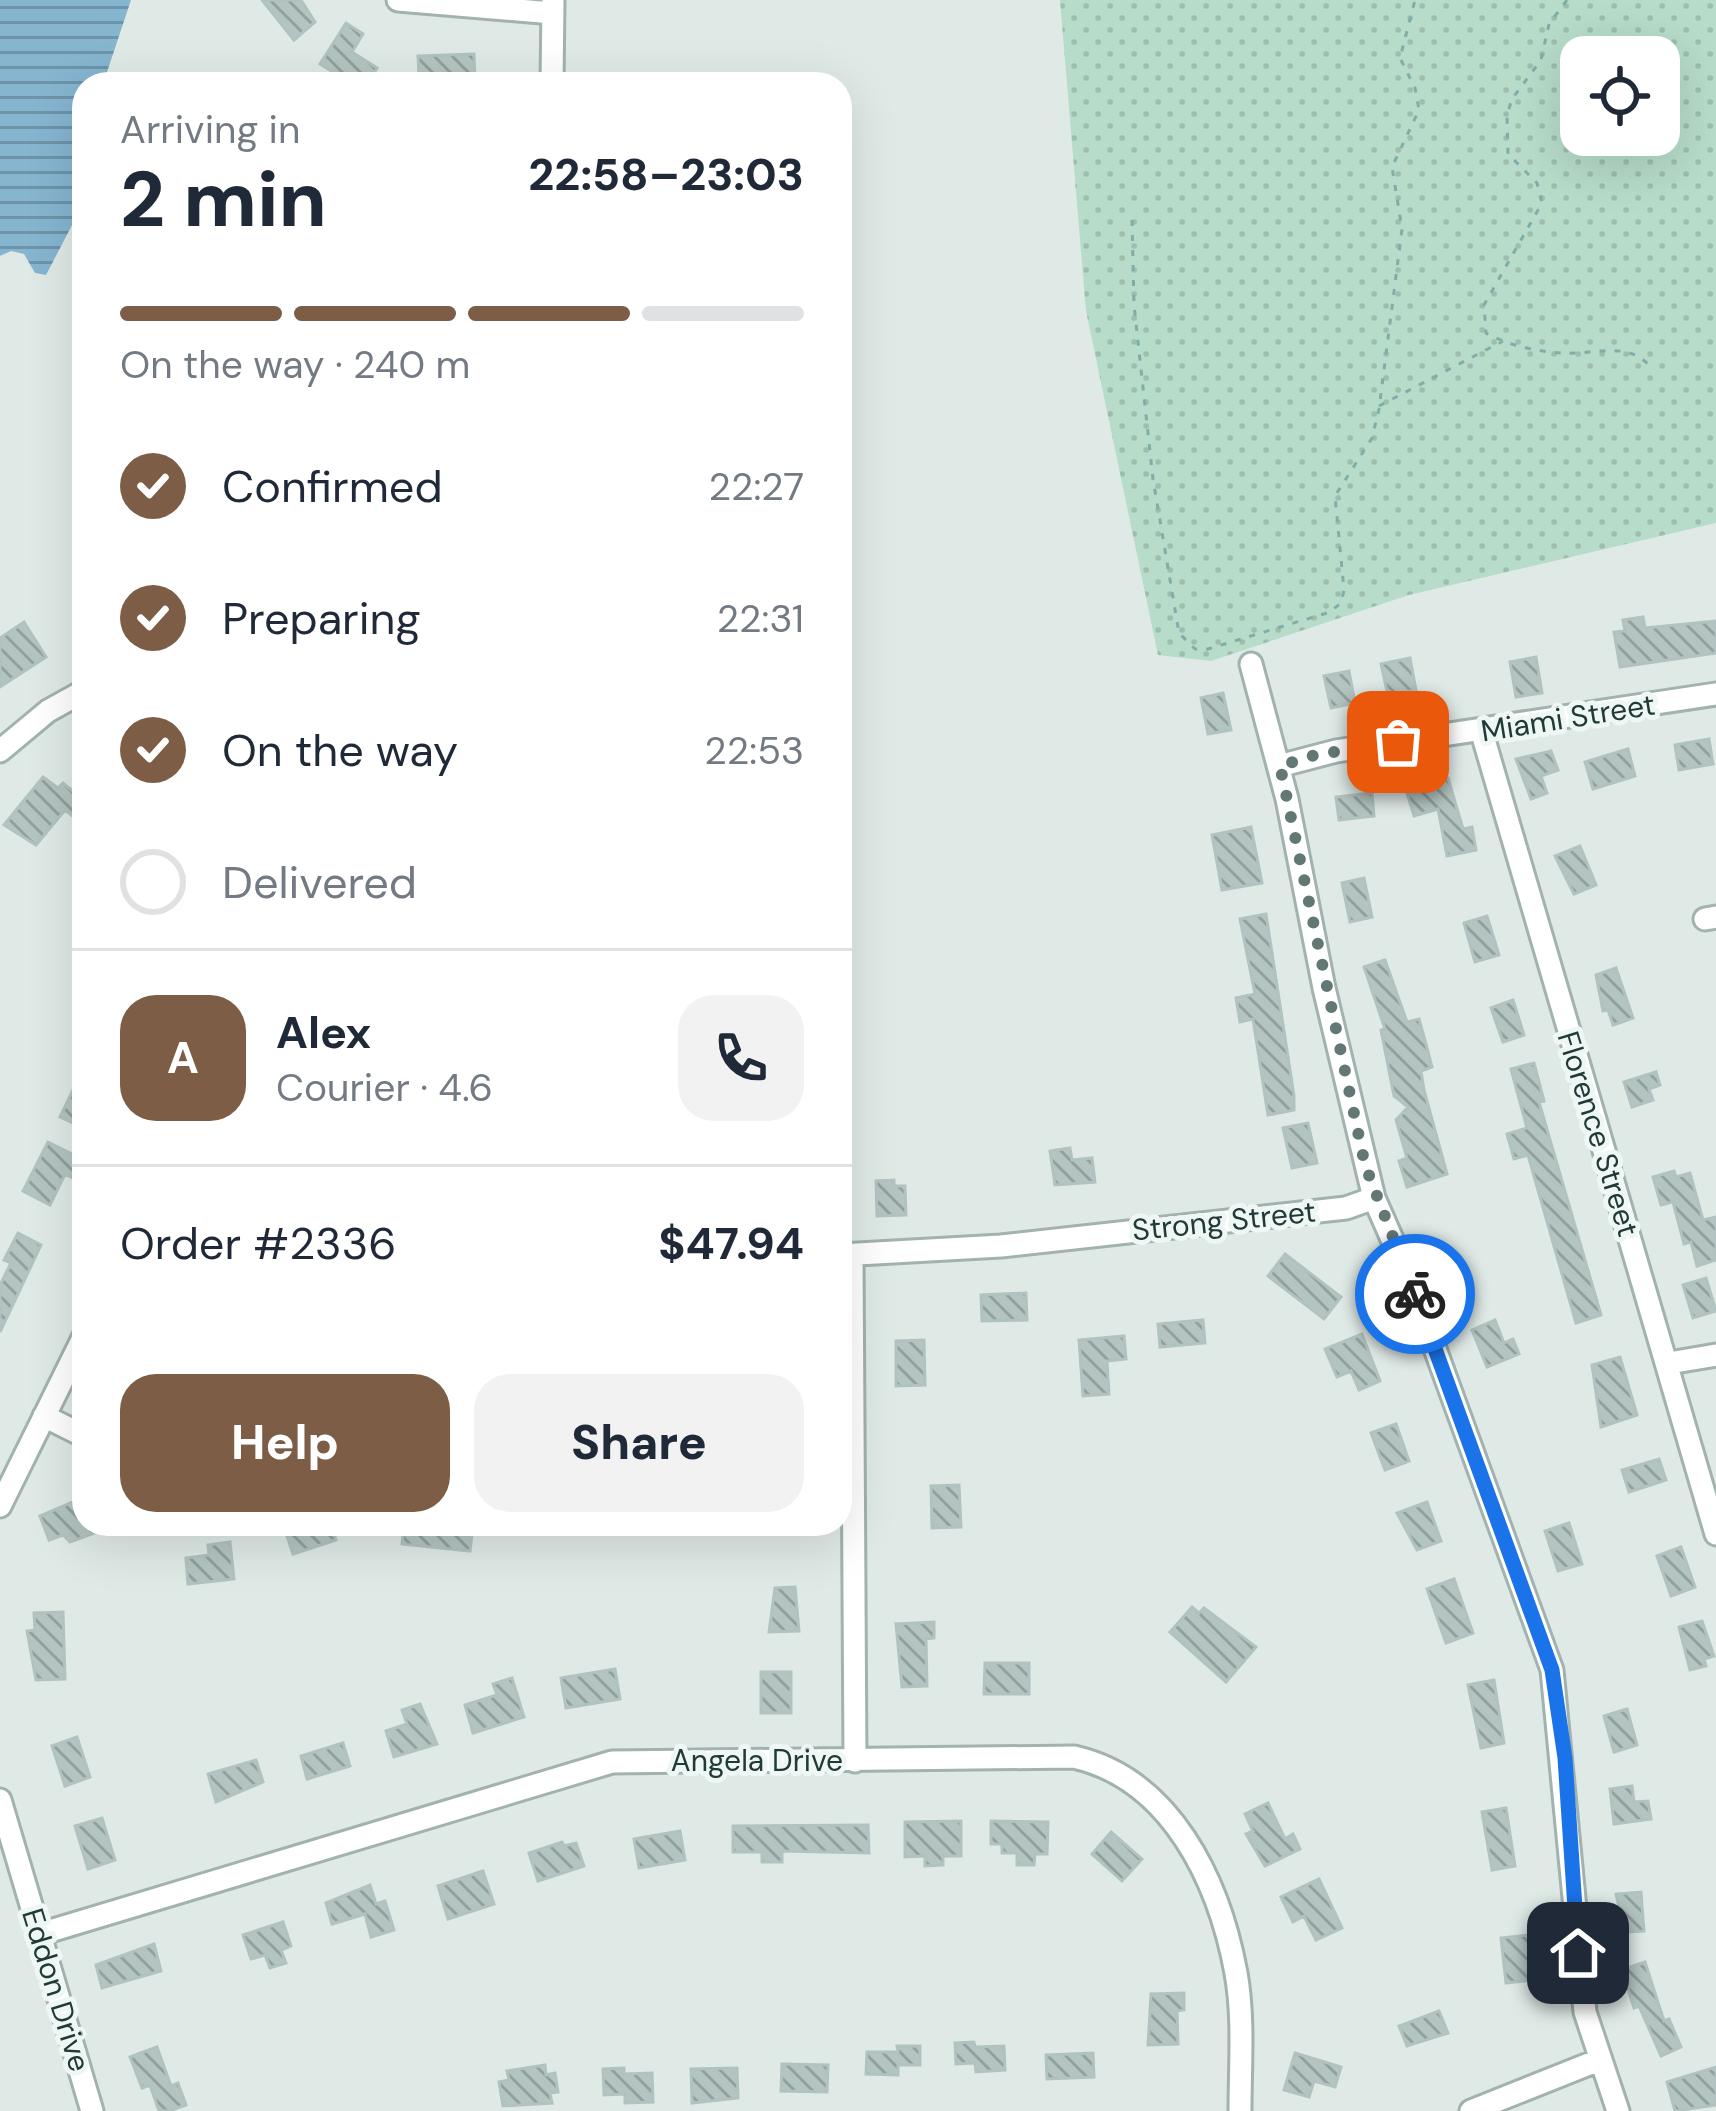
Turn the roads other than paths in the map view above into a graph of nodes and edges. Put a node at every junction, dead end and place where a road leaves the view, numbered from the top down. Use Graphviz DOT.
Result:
graph roads {
  1 [pos="398,0"];
  2 [pos="553,6"];
  3 [pos="552,72"];
  4 [pos="1251,664"];
  5 [pos="1716,694"];
  6 [pos="72,698"];
  7 [pos="1482,733"];
  8 [pos="0,751"];
  9 [pos="1280,766"];
  10 [pos="1374,1198"];
  11 [pos="852,1255"];
  12 [pos="1716,1355"];
  13 [pos="72,1360"];
  14 [pos="1670,1364"];
  15 [pos="44,1416"];
  16 [pos="72,1430"];
  17 [pos="0,1506"];
  18 [pos="1716,1534"];
  19 [pos="851,1536"];
  20 [pos="855,1761"];
  21 [pos="0,1800"];
  22 [pos="40,1934"];
  23 [pos="1599,2060"];
  24 [pos="92,2111"];
  25 [pos="1240,2111"];
  26 [pos="1471,2111"];
  27 [pos="1618,2111"];
  1 -- 2 [label="street"];
  2 -- 3 [label="street"];
  4 -- 9 [label="street"];
  5 -- 7 [label="street, Miami Street"];
  6 -- 8 [label="street"];
  7 -- 9 [label="street, Miami Street"];
  7 -- 14 [label="street, Florence Street"];
  9 -- 10 [label="street"];
  10 -- 11 [label="street, Strong Street"];
  10 -- 23 [label="street"];
  12 -- 14 [label="street"];
  13 -- 15 [label="street"];
  14 -- 18 [label="street, Florence Street"];
  15 -- 16 [label="street"];
  15 -- 17 [label="street"];
  19 -- 20 [label="street"];
  20 -- 22 [label="street, Angela Drive"];
  20 -- 25 [label="street, Angela Drive"];
  21 -- 22 [label="street, Eddon Drive"];
  22 -- 24 [label="street, Eddon Drive"];
  23 -- 26 [label="street"];
  23 -- 27 [label="street"];
}
